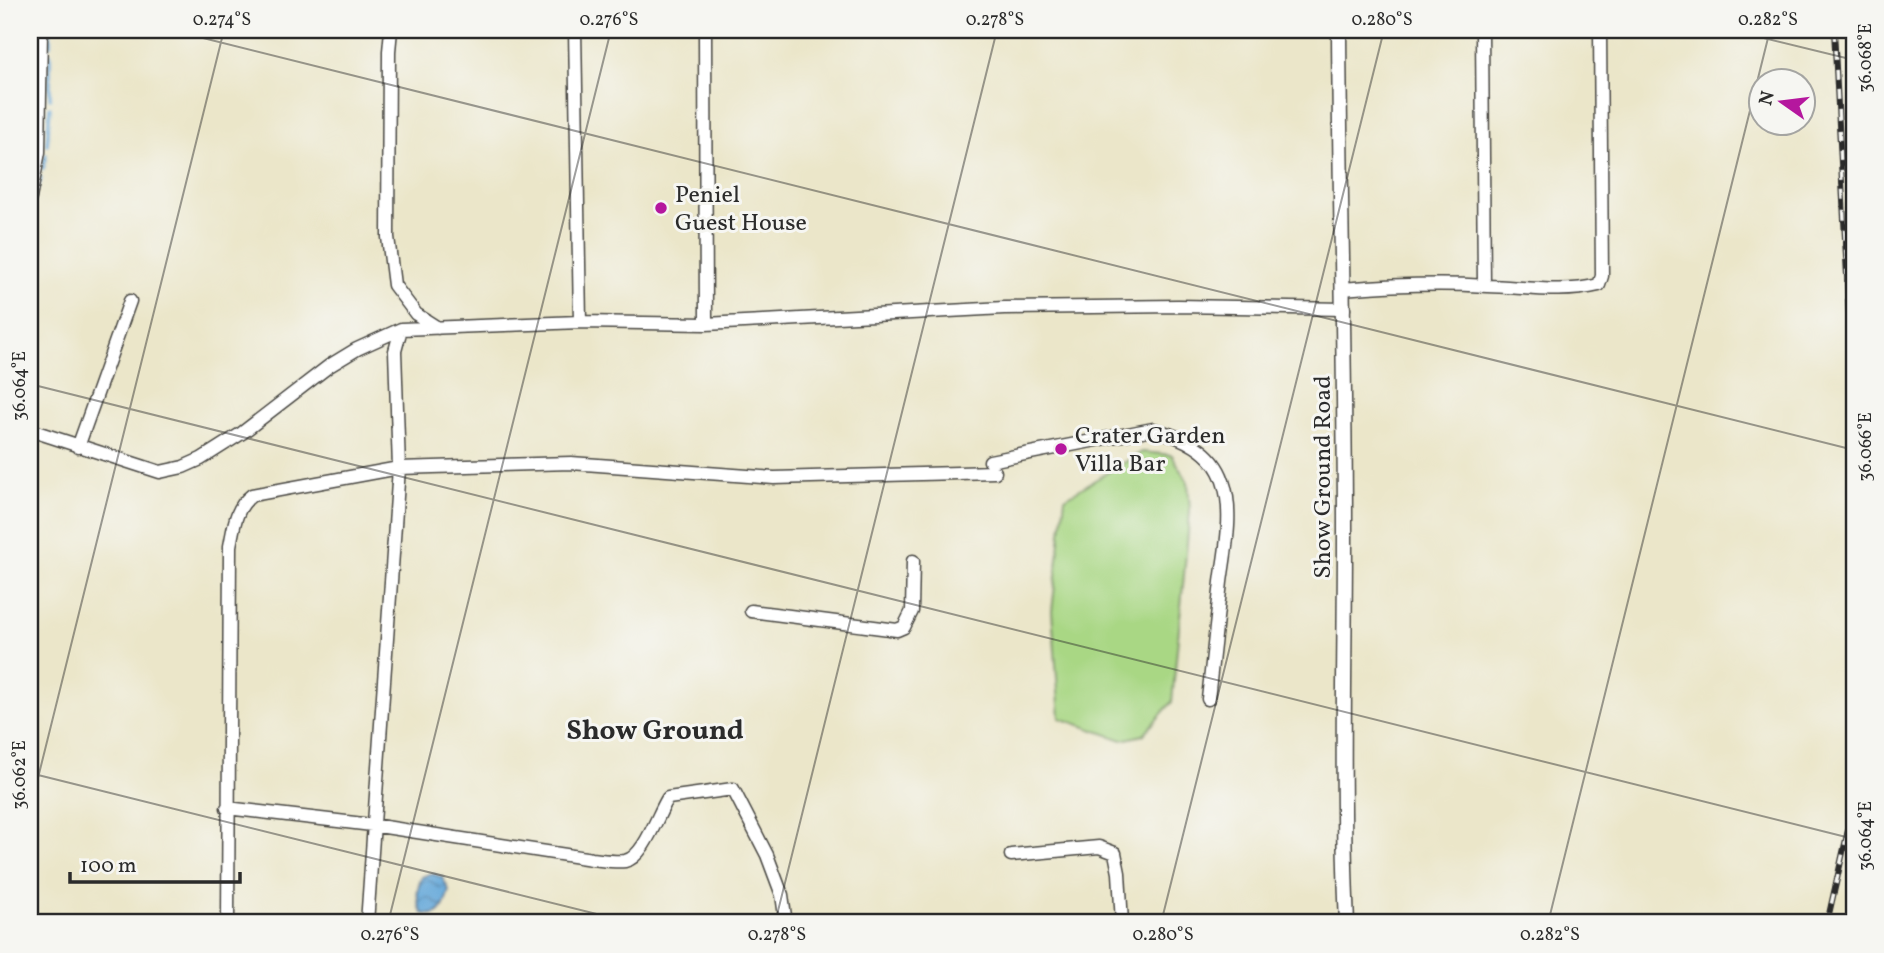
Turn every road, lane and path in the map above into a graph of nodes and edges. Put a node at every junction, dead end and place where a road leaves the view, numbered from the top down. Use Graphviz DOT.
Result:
graph roads {
  1 [pos="41,30"];
  2 [pos="391,30"];
  3 [pos="575,30"];
  4 [pos="705,30"];
  5 [pos="1339,30"];
  6 [pos="1482,30"];
  7 [pos="1600,30"];
  8 [pos="30,198"];
  9 [pos="1484,285"];
  10 [pos="1342,289"];
  11 [pos="130,302"];
  12 [pos="1344,309"];
  13 [pos="580,322"];
  14 [pos="706,324"];
  15 [pos="438,328"];
  16 [pos="401,329"];
  17 [pos="30,430"];
  18 [pos="78,447"];
  19 [pos="399,468"];
  20 [pos="913,561"];
  21 [pos="751,611"];
  22 [pos="1208,699"];
  23 [pos="228,808"];
  24 [pos="372,825"];
  25 [pos="1012,855"];
  26 [pos="228,923"];
  27 [pos="367,923"];
  28 [pos="786,923"];
  29 [pos="1122,923"];
  30 [pos="1348,923"];
  1 -- 8 [label="street"];
  2 -- 15 [label="street"];
  3 -- 13 [label="street"];
  4 -- 14 [label="street"];
  5 -- 10 [label="main road, Show Ground Road"];
  6 -- 9 [label="street"];
  7 -- 9 [label="street"];
  9 -- 10 [label="street"];
  10 -- 12 [label="main road, Show Ground Road"];
  11 -- 18 [label="street"];
  12 -- 14 [label="street"];
  12 -- 30 [label="main road, Show Ground Road"];
  13 -- 14 [label="street"];
  13 -- 15 [label="street"];
  15 -- 16 [label="street"];
  16 -- 18 [label="street"];
  16 -- 19 [label="street"];
  17 -- 18 [label="street"];
  19 -- 22 [label="street"];
  19 -- 23 [label="street"];
  19 -- 24 [label="street"];
  20 -- 21 [label="street"];
  23 -- 24 [label="street"];
  23 -- 26 [label="street"];
  24 -- 27 [label="street"];
  24 -- 28 [label="street"];
  25 -- 29 [label="street"];
}
